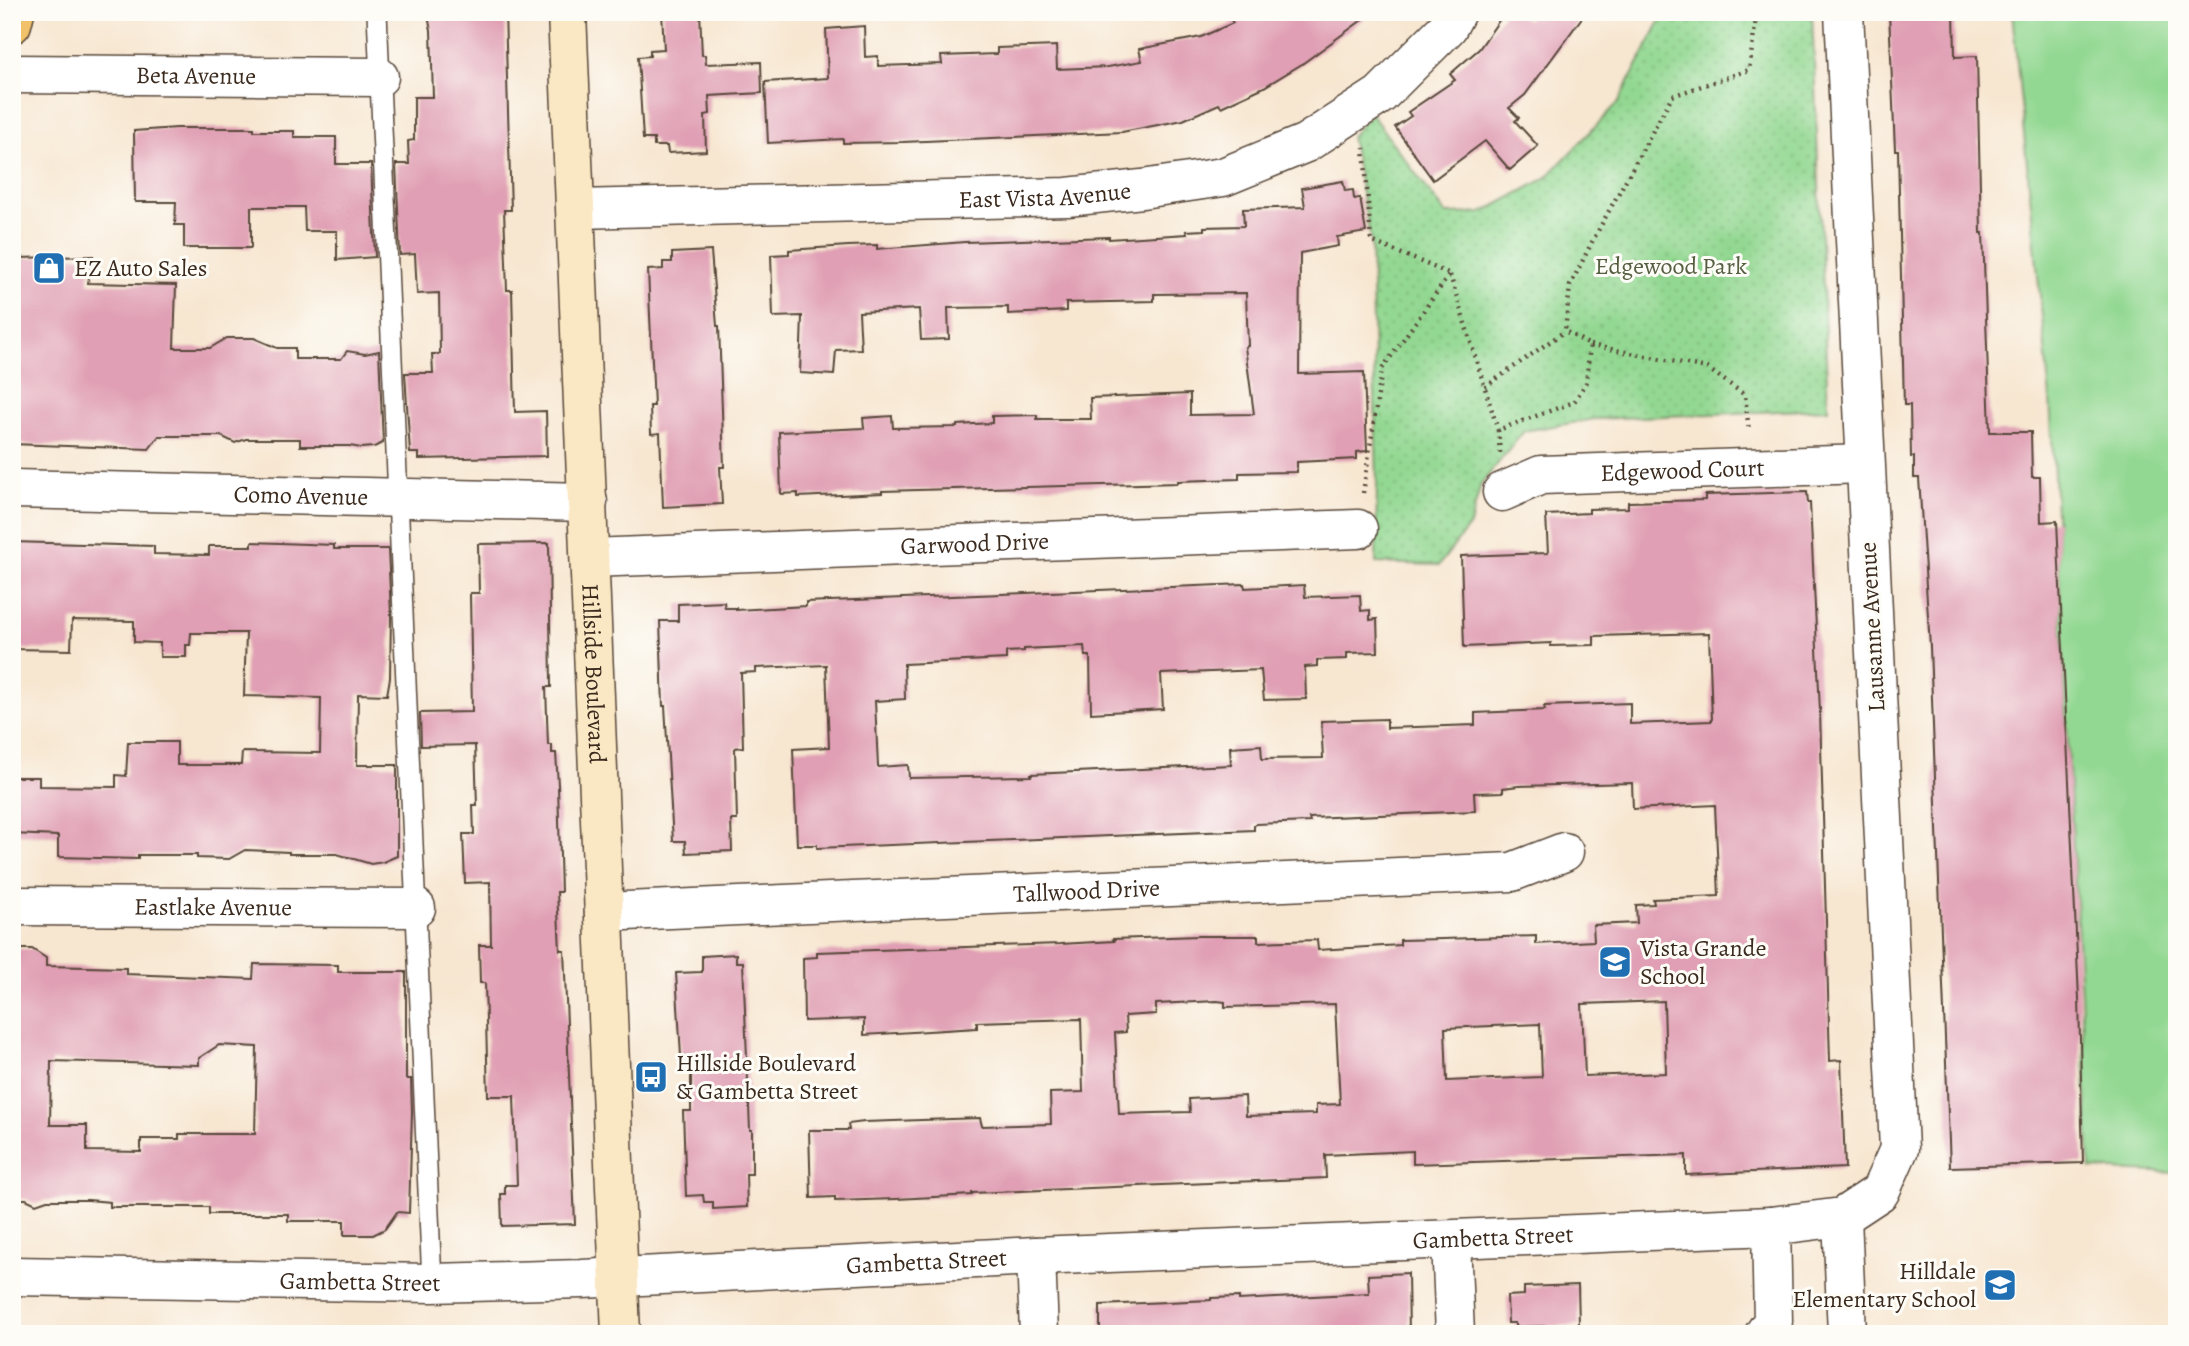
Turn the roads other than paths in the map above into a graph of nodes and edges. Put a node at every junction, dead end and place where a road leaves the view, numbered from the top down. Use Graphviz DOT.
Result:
graph roads {
  1 [pos="15,12"];
  2 [pos="377,12"];
  3 [pos="568,12"];
  4 [pos="1456,12"];
  5 [pos="1844,12"];
  6 [pos="12,24"];
  7 [pos="12,74"];
  8 [pos="379,77"];
  9 [pos="576,209"];
  10 [pos="1864,464"];
  11 [pos="12,489"];
  12 [pos="1502,492"];
  13 [pos="398,498"];
  14 [pos="587,502"];
  15 [pos="1358,529"];
  16 [pos="590,558"];
  17 [pos="1564,852"];
  18 [pos="12,906"];
  19 [pos="415,908"];
  20 [pos="604,912"];
  21 [pos="1842,1217"];
  22 [pos="1771,1226"];
  23 [pos="1451,1241"];
  24 [pos="1036,1256"];
  25 [pos="12,1276"];
  26 [pos="619,1278"];
  27 [pos="432,1283"];
  28 [pos="621,1334"];
  29 [pos="1039,1334"];
  30 [pos="1455,1334"];
  31 [pos="1764,1334"];
  32 [pos="1847,1334"];
  1 -- 6 [label="main road"];
  2 -- 8 [label="lane"];
  3 -- 9 [label="main road, Hillside Boulevard"];
  4 -- 9 [label="street, East Vista Avenue"];
  5 -- 10 [label="street, Lausanne Avenue"];
  7 -- 8 [label="street, Beta Avenue"];
  8 -- 13 [label="lane"];
  9 -- 14 [label="main road, Hillside Boulevard"];
  10 -- 12 [label="street, Edgewood Court"];
  10 -- 21 [label="street, Lausanne Avenue"];
  11 -- 13 [label="street, Como Avenue"];
  13 -- 14 [label="street, Como Avenue"];
  13 -- 19 [label="lane"];
  14 -- 16 [label="main road, Hillside Boulevard"];
  15 -- 16 [label="street, Garwood Drive"];
  16 -- 20 [label="main road, Hillside Boulevard"];
  17 -- 20 [label="street, Tallwood Drive"];
  18 -- 19 [label="street, Eastlake Avenue"];
  19 -- 27 [label="lane"];
  20 -- 26 [label="main road, Hillside Boulevard"];
  21 -- 22 [label="street, Gambetta Street"];
  21 -- 32 [label="street"];
  22 -- 23 [label="street, Gambetta Street"];
  22 -- 31 [label="street"];
  23 -- 24 [label="street, Gambetta Street"];
  23 -- 30 [label="street"];
  24 -- 26 [label="street, Gambetta Street"];
  24 -- 29 [label="street"];
  25 -- 27 [label="street, Gambetta Street"];
  26 -- 27 [label="street, Gambetta Street"];
  26 -- 28 [label="main road, Hillside Boulevard"];
}
